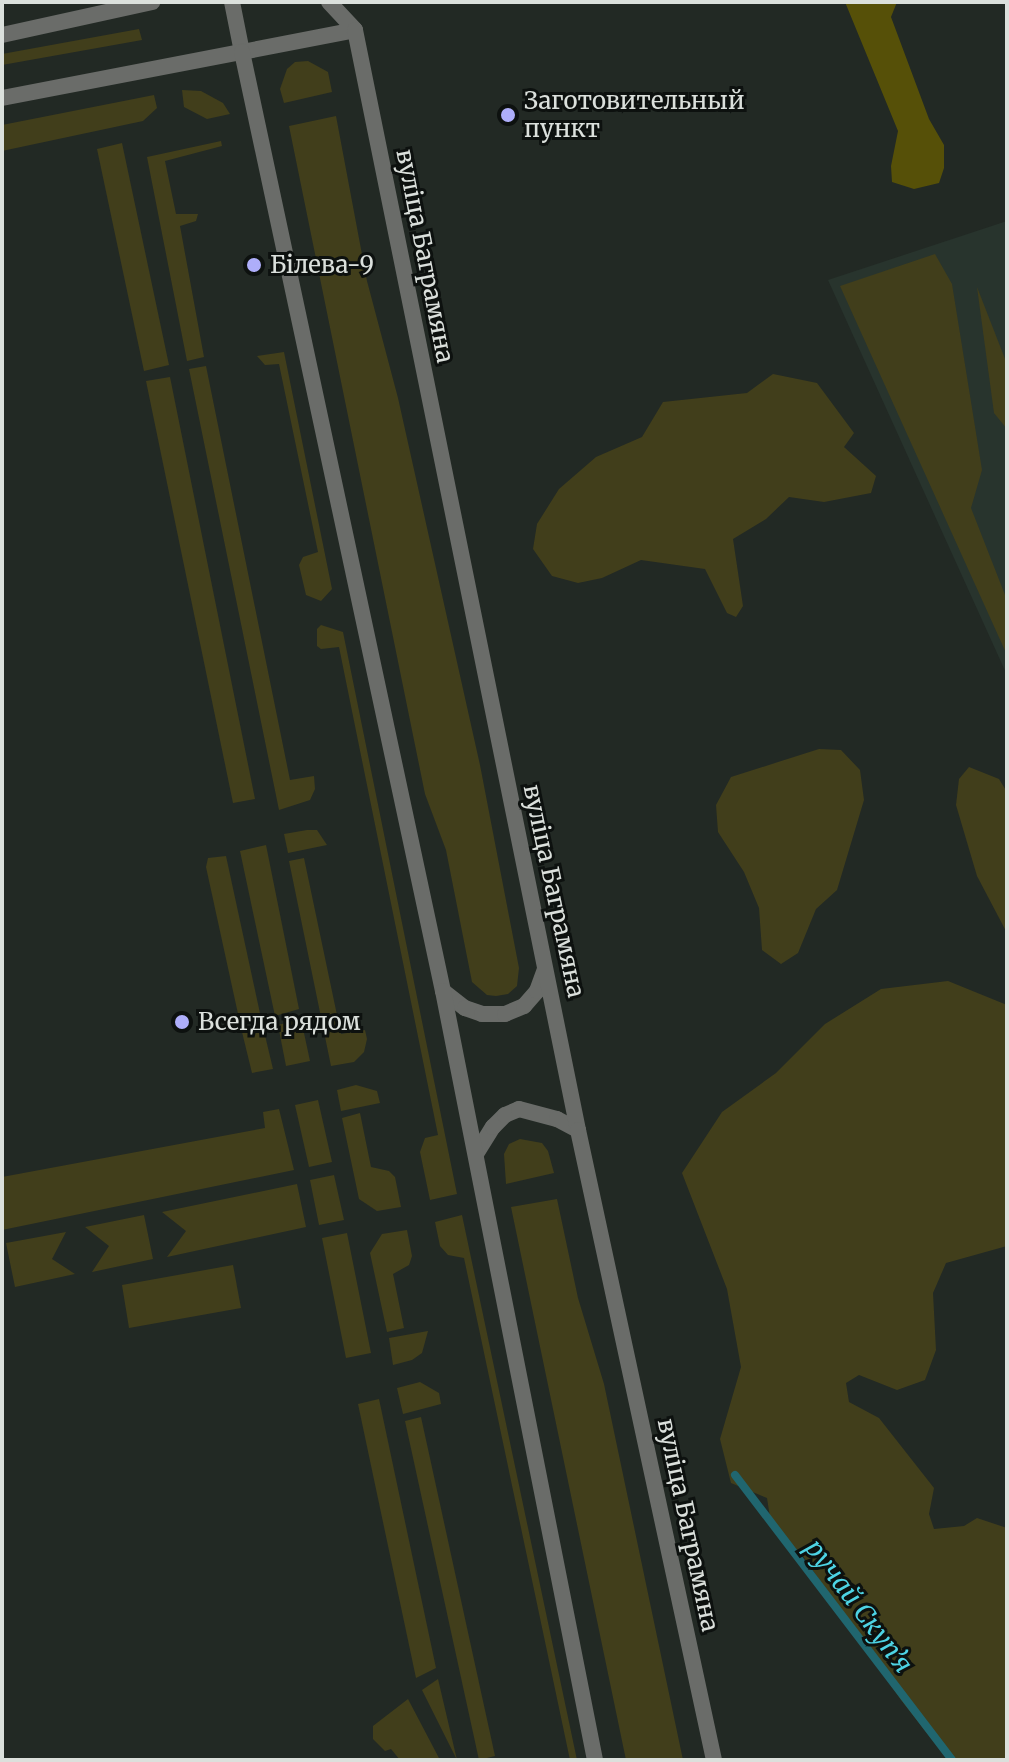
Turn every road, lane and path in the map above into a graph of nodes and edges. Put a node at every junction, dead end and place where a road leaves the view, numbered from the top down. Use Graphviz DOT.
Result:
graph roads {
  1 [pos="152,2"];
  2 [pos="232,2"];
  3 [pos="329,2"];
  4 [pos="355,30"];
  5 [pos="2,35"];
  6 [pos="242,52"];
  7 [pos="2,98"];
  8 [pos="545,969"];
  9 [pos="443,991"];
  10 [pos="578,1130"];
  11 [pos="476,1154"];
  12 [pos="595,1760"];
  13 [pos="714,1760"];
  1 -- 5 [label="street"];
  2 -- 6 [label="street"];
  3 -- 4 [label="street"];
  4 -- 6 [label="street"];
  4 -- 8 [label="street, вуліца Баграмяна"];
  6 -- 7 [label="street"];
  6 -- 9 [label="street"];
  8 -- 9 [label="street"];
  8 -- 10 [label="street, вуліца Баграмяна"];
  9 -- 11 [label="street"];
  10 -- 11 [label="street"];
  10 -- 13 [label="street, вуліца Баграмяна"];
  11 -- 12 [label="street"];
}
